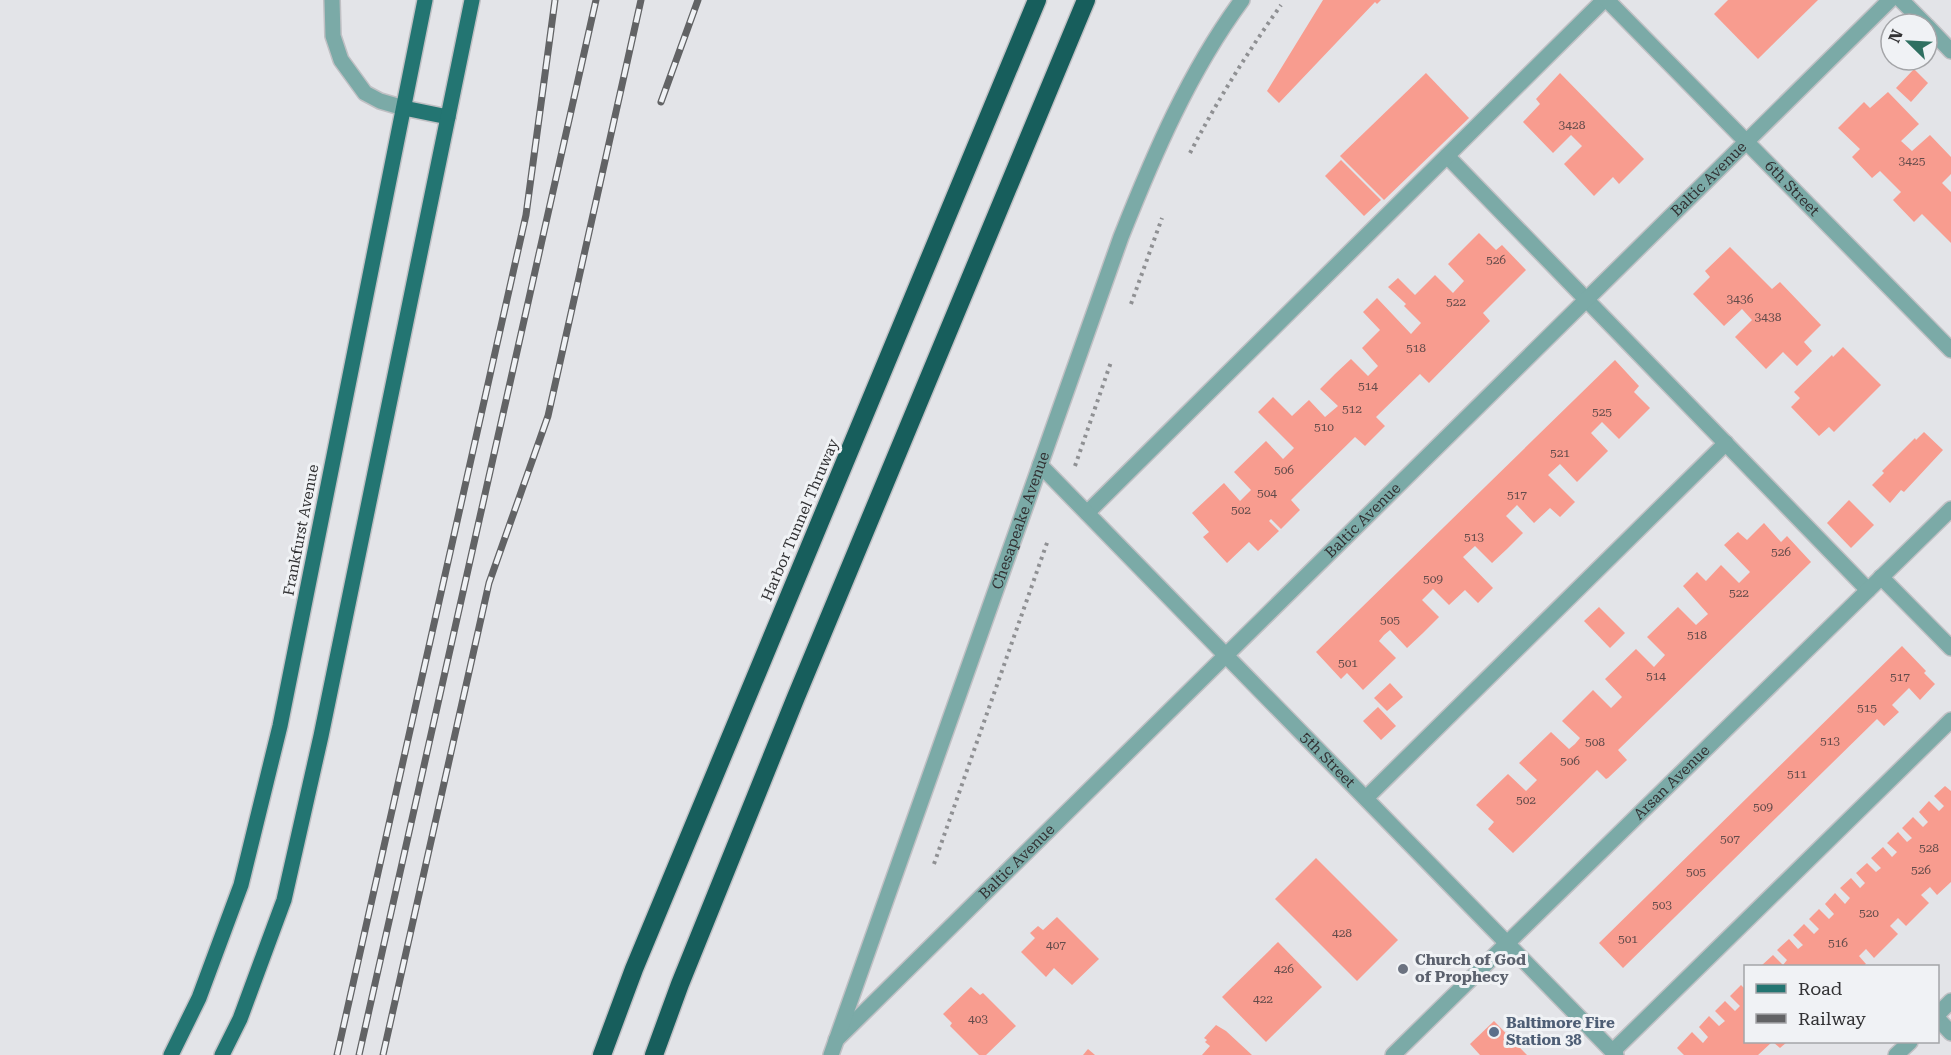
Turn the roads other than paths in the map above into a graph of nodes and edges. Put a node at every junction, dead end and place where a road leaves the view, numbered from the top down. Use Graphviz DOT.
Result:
graph roads {
  1 [pos="332,0"];
  2 [pos="425,0"];
  3 [pos="472,0"];
  4 [pos="1037,0"];
  5 [pos="1086,0"];
  6 [pos="1242,0"];
  7 [pos="1606,0"];
  8 [pos="1890,0"];
  9 [pos="1901,0"];
  10 [pos="1913,12"];
  11 [pos="1939,39"];
  12 [pos="1951,51"];
  13 [pos="404,108"];
  14 [pos="448,117"];
  15 [pos="1746,142"];
  16 [pos="1447,156"];
  17 [pos="1586,300"];
  18 [pos="1951,350"];
  19 [pos="1726,443"];
  20 [pos="1040,465"];
  21 [pos="1951,509"];
  22 [pos="1087,513"];
  23 [pos="1881,577"];
  24 [pos="1868,590"];
  25 [pos="1951,648"];
  26 [pos="1226,655"];
  27 [pos="1951,720"];
  28 [pos="1366,798"];
  29 [pos="1507,943"];
  30 [pos="1951,1001"];
  31 [pos="1939,1013"];
  32 [pos="1939,1020"];
  33 [pos="1951,1033"];
  34 [pos="1908,1043"];
  35 [pos="834,1048"];
  36 [pos="1615,1053"];
  37 [pos="171,1055"];
  38 [pos="222,1055"];
  39 [pos="602,1055"];
  40 [pos="654,1055"];
  41 [pos="1393,1055"];
  42 [pos="1896,1055"];
  1 -- 13 [label="street"];
  2 -- 13 [label="main road, Frankfurst Avenue"];
  3 -- 14 [label="main road"];
  4 -- 39 [label="highway, Harbor Tunnel Thruway"];
  5 -- 40 [label="highway"];
  6 -- 20 [label="street, Chesapeake Avenue"];
  7 -- 15 [label="street, 6th Street"];
  7 -- 16 [label="street"];
  8 -- 15 [label="street, Baltic Avenue"];
  9 -- 10 [label="street"];
  11 -- 12 [label="street"];
  13 -- 14 [label="main road"];
  13 -- 37 [label="main road, Frankfurst Avenue"];
  14 -- 38 [label="main road"];
  15 -- 17 [label="street, Baltic Avenue"];
  15 -- 18 [label="street, 6th Street"];
  16 -- 17 [label="street"];
  16 -- 22 [label="street"];
  17 -- 19 [label="street"];
  17 -- 26 [label="street, Baltic Avenue"];
  19 -- 24 [label="street"];
  19 -- 28 [label="street"];
  20 -- 22 [label="street, 5th Street"];
  20 -- 35 [label="street, Chesapeake Avenue"];
  21 -- 23 [label="street, Arsan Avenue"];
  22 -- 26 [label="street, 5th Street"];
  23 -- 24 [label="street, Arsan Avenue"];
  23 -- 25 [label="street"];
  24 -- 29 [label="street, Arsan Avenue"];
  26 -- 28 [label="street, 5th Street"];
  26 -- 35 [label="street, Baltic Avenue"];
  27 -- 36 [label="street"];
  28 -- 29 [label="street, 5th Street"];
  29 -- 36 [label="street, 5th Street"];
  29 -- 41 [label="street, Arsan Avenue"];
  30 -- 31 [label="street"];
  32 -- 33 [label="street"];
  34 -- 42 [label="street"];
}
